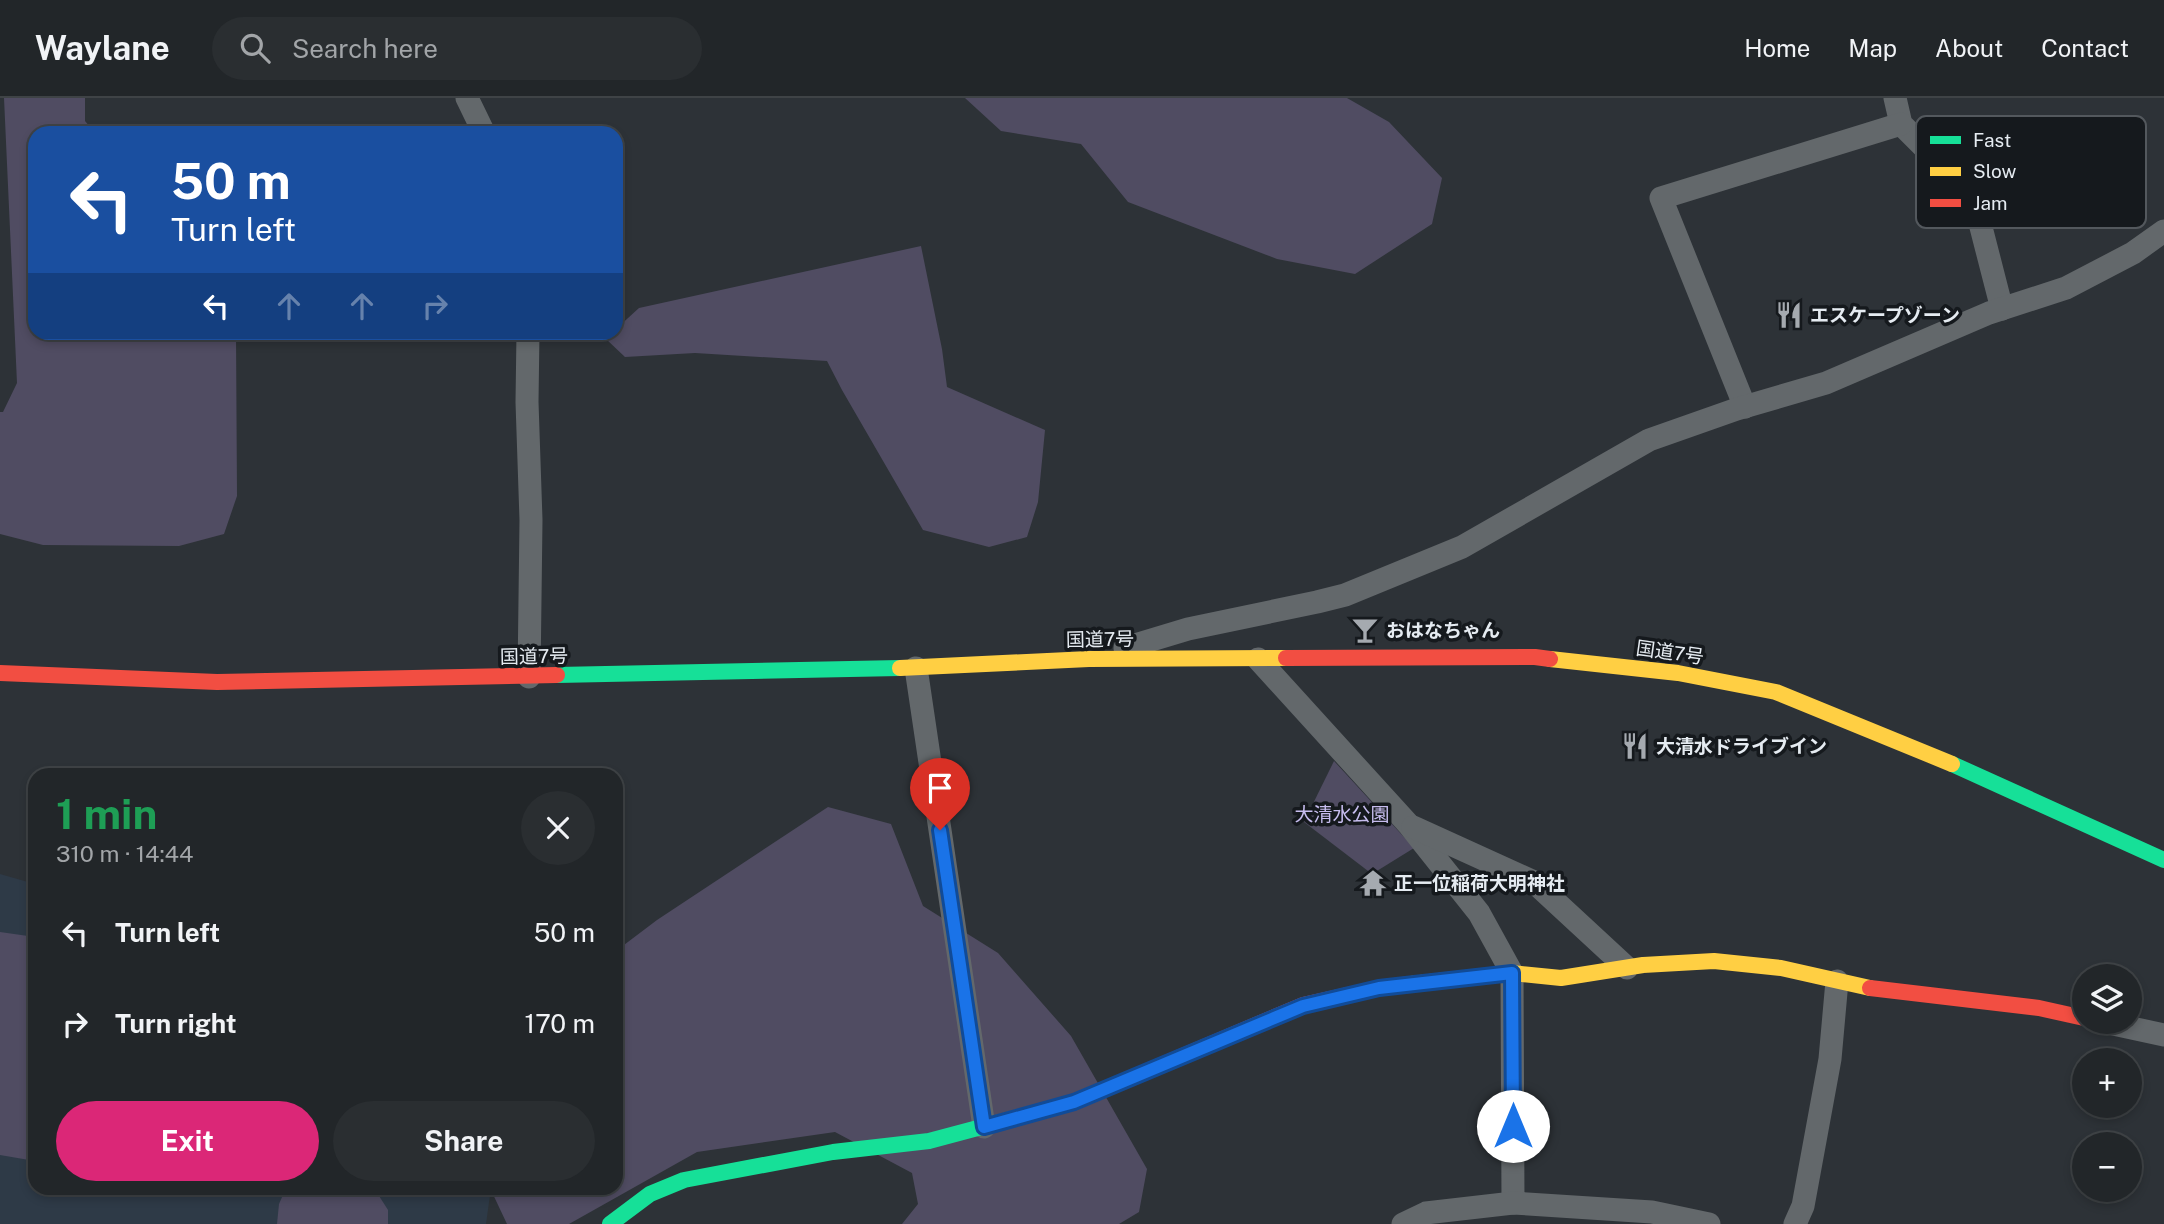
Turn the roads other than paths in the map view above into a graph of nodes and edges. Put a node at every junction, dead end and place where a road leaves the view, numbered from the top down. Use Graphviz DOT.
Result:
graph roads {
  1 [pos="467,98"];
  2 [pos="1895,98"];
  3 [pos="1901,124"];
  4 [pos="481,126"];
  5 [pos="1916,139"];
  6 [pos="1981,228"];
  7 [pos="2164,231"];
  8 [pos="2154,246"];
  9 [pos="2002,309"];
  10 [pos="528,340"];
  11 [pos="1745,407"];
  12 [pos="1088,659"];
  13 [pos="1258,659"];
  14 [pos="916,668"];
  15 [pos="0,673"];
  16 [pos="529,677"];
  17 [pos="1409,825"];
  18 [pos="2164,860"];
  19 [pos="1627,968"];
  20 [pos="1512,973"];
  21 [pos="1837,981"];
  22 [pos="2072,1015"];
  23 [pos="2142,1030"];
  24 [pos="2164,1035"];
  25 [pos="984,1127"];
  26 [pos="1513,1203"];
  27 [pos="1651,1218"];
  28 [pos="610,1224"];
  29 [pos="1403,1224"];
  30 [pos="1709,1224"];
  31 [pos="1796,1224"];
  1 -- 4 [label="street"];
  2 -- 3 [label="street"];
  3 -- 5 [label="street"];
  3 -- 11 [label="street"];
  6 -- 9 [label="street"];
  7 -- 8 [label="street"];
  8 -- 9 [label="street"];
  9 -- 11 [label="street"];
  10 -- 16 [label="street"];
  11 -- 12 [label="street"];
  12 -- 13 [label="main road, 国道7号"];
  12 -- 14 [label="main road, 国道7号"];
  13 -- 17 [label="street"];
  13 -- 18 [label="main road, 国道7号"];
  14 -- 16 [label="main road, 国道7号"];
  14 -- 25 [label="street"];
  15 -- 16 [label="main road, 国道7号"];
  17 -- 19 [label="street"];
  17 -- 20 [label="street"];
  19 -- 20 [label="main road"];
  19 -- 21 [label="main road"];
  20 -- 25 [label="main road"];
  20 -- 26 [label="street"];
  21 -- 22 [label="main road"];
  21 -- 31 [label="street"];
  23 -- 24 [label="street"];
  25 -- 28 [label="main road"];
  26 -- 27 [label="street"];
  26 -- 29 [label="street"];
  27 -- 30 [label="street"];
}
